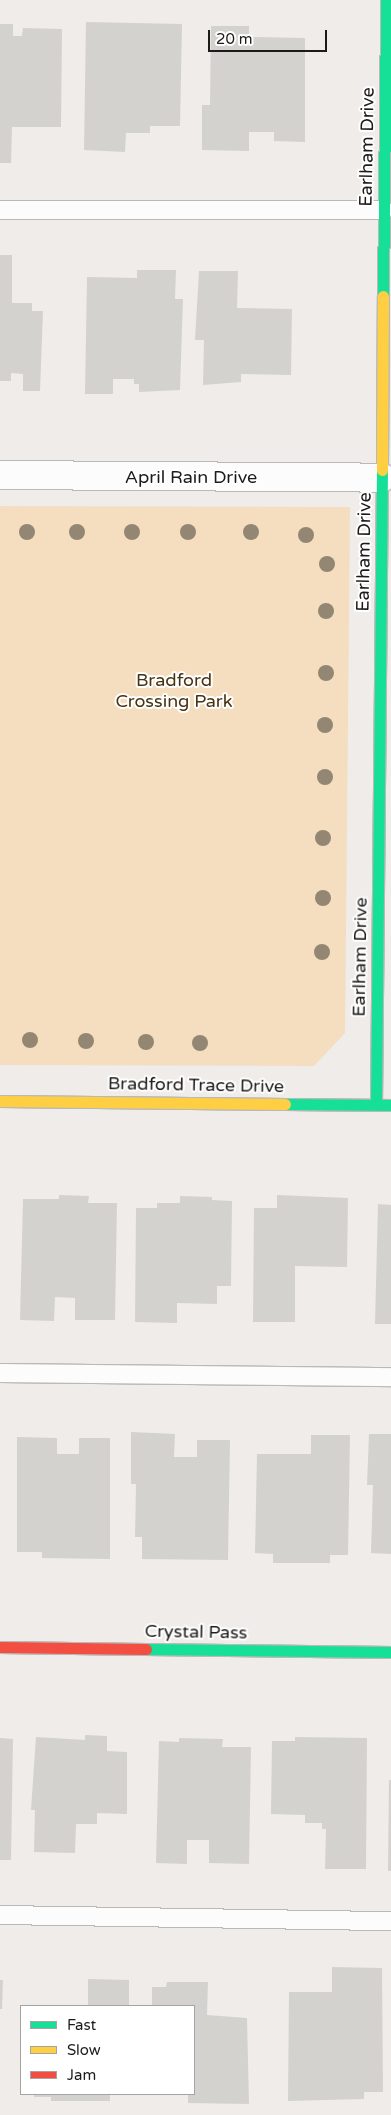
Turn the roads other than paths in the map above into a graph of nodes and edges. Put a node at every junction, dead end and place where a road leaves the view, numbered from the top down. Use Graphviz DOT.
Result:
graph roads {
  1 [pos="386,0"];
  2 [pos="0,210"];
  3 [pos="384,210"];
  4 [pos="0,475"];
  5 [pos="382,478"];
  6 [pos="385,834"];
  7 [pos="0,1100"];
  8 [pos="376,1105"];
  9 [pos="391,1105"];
  10 [pos="0,1372"];
  11 [pos="391,1377"];
  12 [pos="0,1647"];
  13 [pos="391,1652"];
  14 [pos="0,1915"];
  15 [pos="391,1921"];
  1 -- 3 [label="street, Earlham Drive"];
  2 -- 3 [label="lane"];
  3 -- 5 [label="street, Earlham Drive"];
  4 -- 5 [label="street, April Rain Drive"];
  5 -- 6 [label="street, Earlham Drive"];
  6 -- 8 [label="street, Earlham Drive"];
  7 -- 8 [label="street, Bradford Trace Drive"];
  8 -- 9 [label="street, Bradford Trace Drive"];
  10 -- 11 [label="lane"];
  12 -- 13 [label="street, Crystal Pass"];
  14 -- 15 [label="lane"];
}
